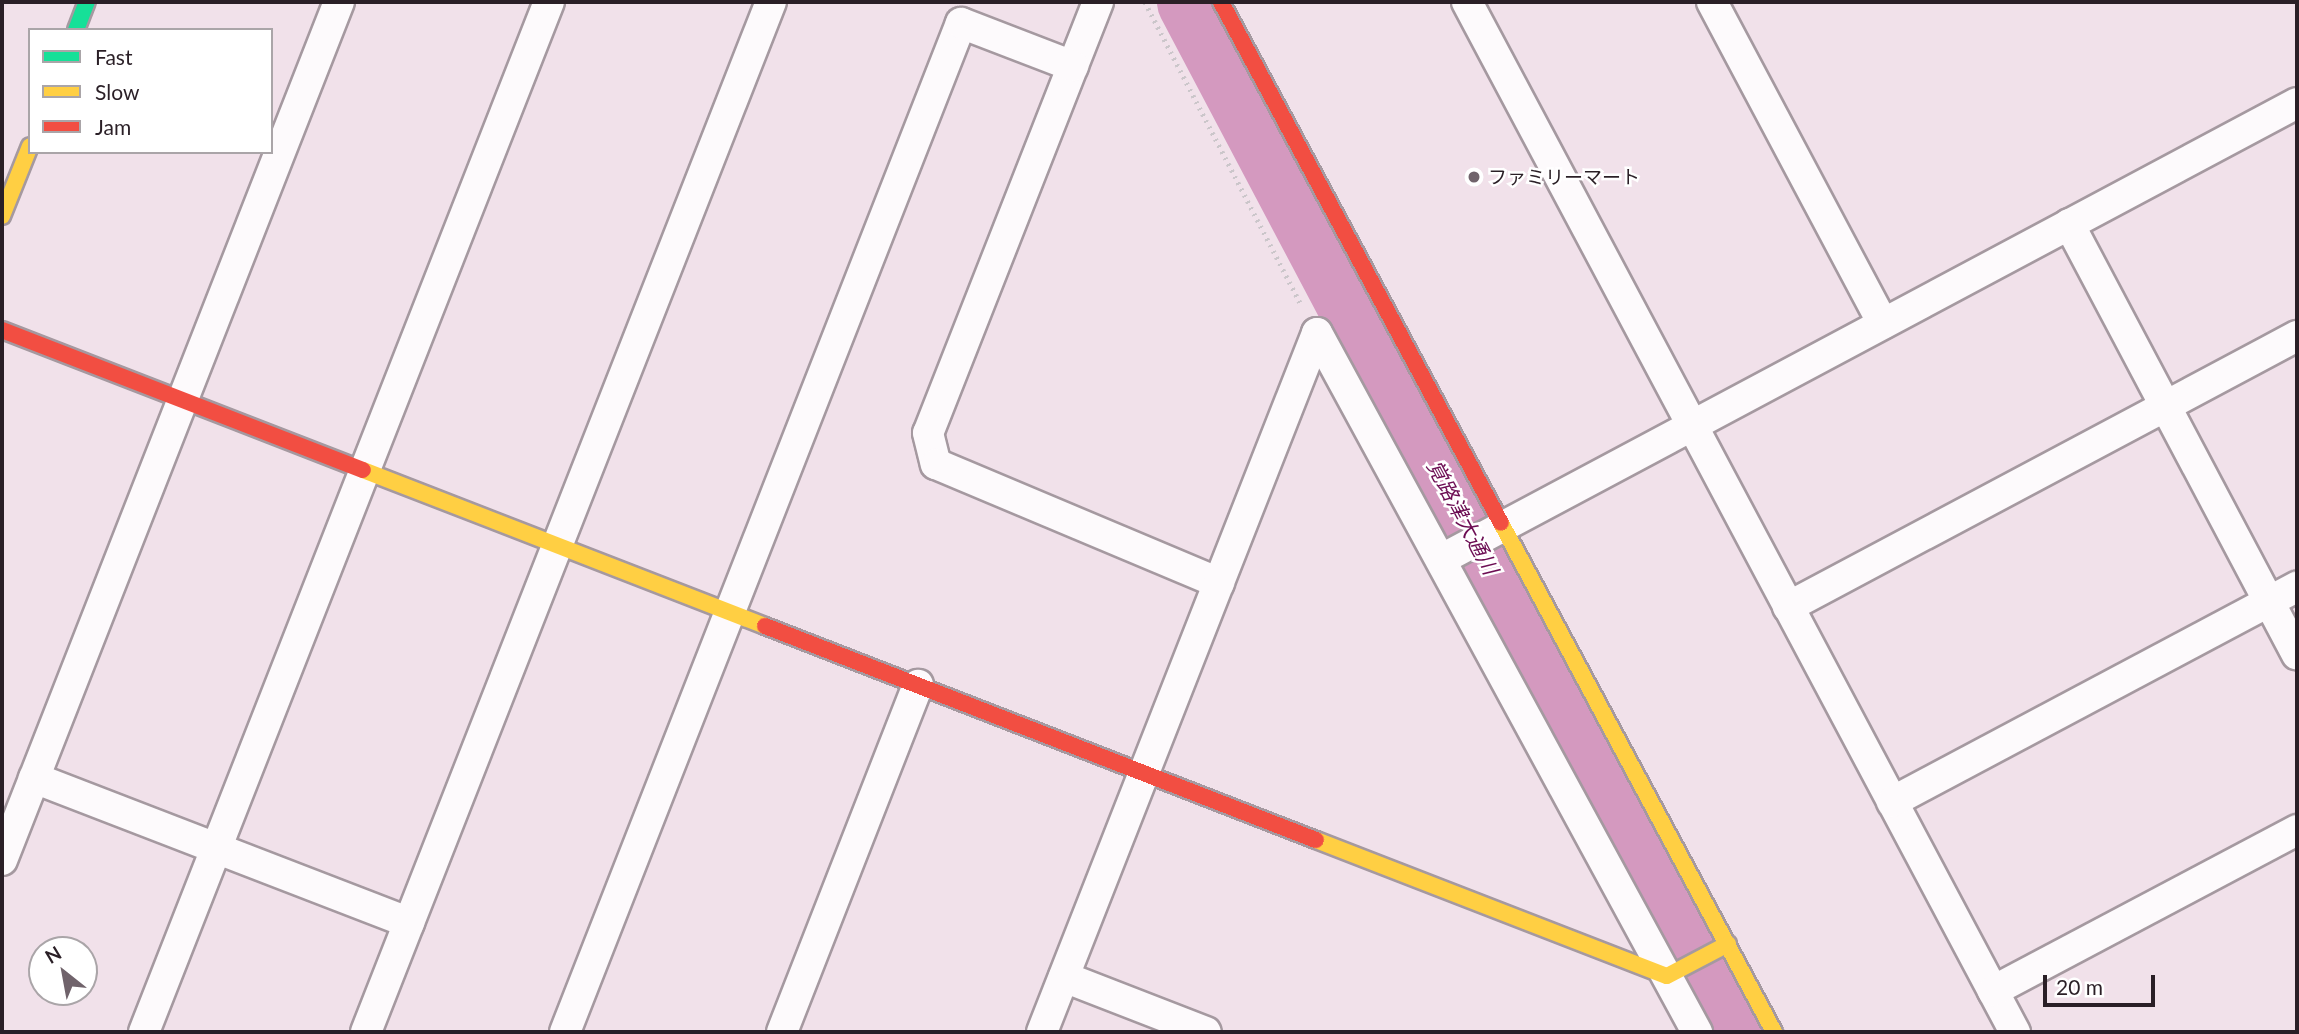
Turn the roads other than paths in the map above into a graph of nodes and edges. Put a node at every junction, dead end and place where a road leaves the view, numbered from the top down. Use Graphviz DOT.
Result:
graph roads {
  1 [pos="87,2"];
  2 [pos="339,2"];
  3 [pos="549,2"];
  4 [pos="771,2"];
  5 [pos="1098,2"];
  6 [pos="1221,2"];
  7 [pos="1467,2"];
  8 [pos="1712,2"];
  9 [pos="77,28"];
  10 [pos="1073,66"];
  11 [pos="2297,103"];
  12 [pos="28,151"];
  13 [pos="2,216"];
  14 [pos="2069,224"];
  15 [pos="1883,323"];
  16 [pos="2,330"];
  17 [pos="2297,336"];
  18 [pos="182,400"];
  19 [pos="2166,406"];
  20 [pos="1692,425"];
  21 [pos="365,470"];
  22 [pos="1503,525"];
  23 [pos="557,545"];
  24 [pos="1442,559"];
  25 [pos="1219,583"];
  26 [pos="2297,587"];
  27 [pos="2269,602"];
  28 [pos="1788,607"];
  29 [pos="729,612"];
  30 [pos="2297,654"];
  31 [pos="918,685"];
  32 [pos="1144,773"];
  33 [pos="34,778"];
  34 [pos="1892,802"];
  35 [pos="2297,830"];
  36 [pos="216,849"];
  37 [pos="2,860"];
  38 [pos="409,923"];
  39 [pos="1728,944"];
  40 [pos="1667,976"];
  41 [pos="1064,977"];
  42 [pos="1993,992"];
  43 [pos="144,1032"];
  44 [pos="366,1032"];
  45 [pos="565,1032"];
  46 [pos="782,1032"];
  47 [pos="1042,1032"];
  48 [pos="1206,1032"];
  49 [pos="1697,1032"];
  50 [pos="1774,1032"];
  51 [pos="2015,1032"];
  1 -- 9 [label="street"];
  2 -- 18 [label="street"];
  3 -- 21 [label="street"];
  4 -- 23 [label="street"];
  5 -- 10 [label="street"];
  6 -- 22 [label="street"];
  7 -- 20 [label="street"];
  8 -- 15 [label="street"];
  10 -- 25 [label="street"];
  10 -- 29 [label="street"];
  11 -- 14 [label="street"];
  12 -- 13 [label="street"];
  14 -- 15 [label="street"];
  14 -- 19 [label="street"];
  15 -- 20 [label="street"];
  16 -- 18 [label="street"];
  17 -- 19 [label="street"];
  18 -- 21 [label="street"];
  18 -- 33 [label="street"];
  19 -- 27 [label="street"];
  19 -- 28 [label="street"];
  20 -- 22 [label="street"];
  20 -- 28 [label="street"];
  21 -- 23 [label="street"];
  21 -- 36 [label="street"];
  22 -- 24 [label="street"];
  22 -- 39 [label="street"];
  23 -- 29 [label="street"];
  23 -- 38 [label="street"];
  24 -- 25 [label="street"];
  24 -- 40 [label="street"];
  25 -- 32 [label="street"];
  26 -- 27 [label="street"];
  27 -- 30 [label="street"];
  27 -- 34 [label="street"];
  28 -- 34 [label="street"];
  29 -- 31 [label="street"];
  29 -- 45 [label="street"];
  31 -- 32 [label="street"];
  31 -- 46 [label="street"];
  32 -- 40 [label="street"];
  32 -- 41 [label="street"];
  33 -- 36 [label="street"];
  33 -- 37 [label="street"];
  34 -- 42 [label="street"];
  35 -- 42 [label="street"];
  36 -- 38 [label="street"];
  36 -- 43 [label="street"];
  38 -- 44 [label="street"];
  39 -- 40 [label="street"];
  39 -- 50 [label="street"];
  40 -- 49 [label="street"];
  41 -- 47 [label="street"];
  41 -- 48 [label="street"];
  42 -- 51 [label="street"];
}
